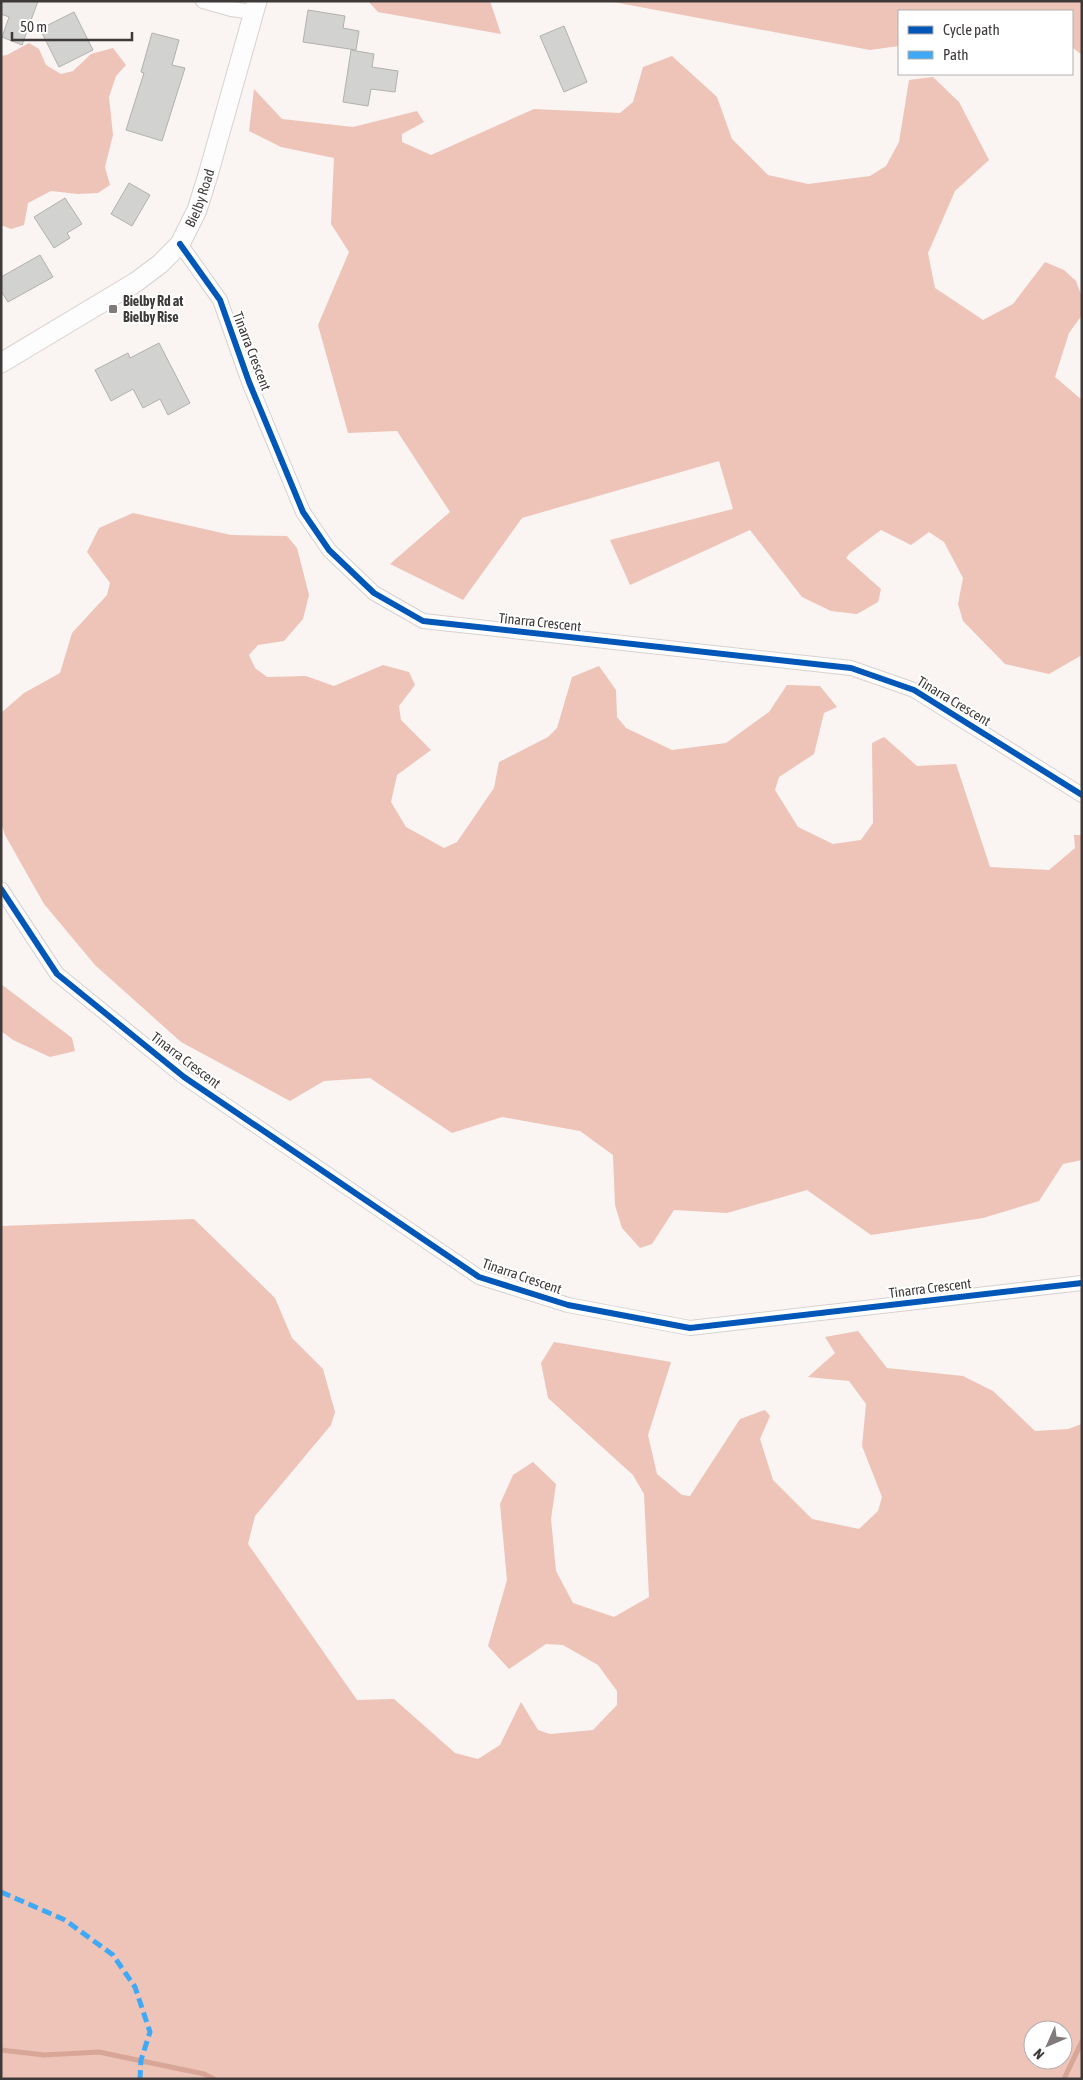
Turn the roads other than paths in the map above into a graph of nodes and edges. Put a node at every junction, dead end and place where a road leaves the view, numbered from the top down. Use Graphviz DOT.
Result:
graph roads {
  1 [pos="204,1"];
  2 [pos="255,7"];
  3 [pos="180,244"];
  4 [pos="1,363"];
  5 [pos="1082,795"];
  6 [pos="1,889"];
  7 [pos="1082,1283"];
  1 -- 2 [label="street"];
  2 -- 3 [label="street, Bielby Road"];
  3 -- 4 [label="street, Bielby Road"];
  3 -- 5 [label="street, Tinarra Crescent"];
  6 -- 7 [label="street, Tinarra Crescent"];
}
